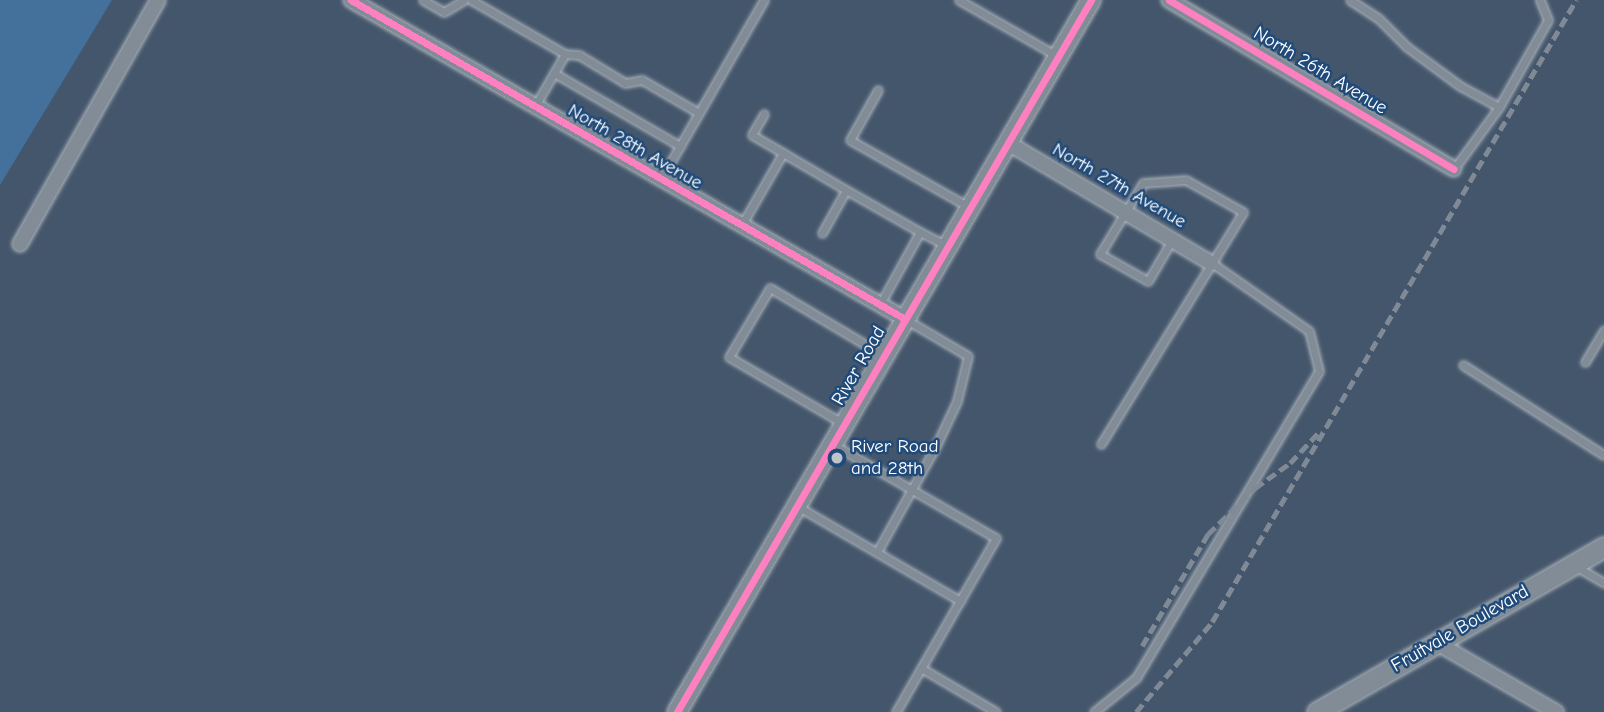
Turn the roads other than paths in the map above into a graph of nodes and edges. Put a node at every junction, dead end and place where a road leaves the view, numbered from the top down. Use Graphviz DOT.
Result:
graph roads {
  1 [pos="158,0"];
  2 [pos="351,0"];
  3 [pos="423,0"];
  4 [pos="464,0"];
  5 [pos="471,0"];
  6 [pos="764,0"];
  7 [pos="959,0"];
  8 [pos="1091,0"];
  9 [pos="1169,0"];
  10 [pos="1349,0"];
  11 [pos="1540,0"];
  12 [pos="565,54"];
  13 [pos="1058,57"];
  14 [pos="554,73"];
  15 [pos="878,90"];
  16 [pos="534,107"];
  17 [pos="1499,107"];
  18 [pos="699,113"];
  19 [pos="764,114"];
  20 [pos="1008,143"];
  21 [pos="680,146"];
  22 [pos="783,153"];
  23 [pos="1454,169"];
  24 [pos="661,180"];
  25 [pos="846,190"];
  26 [pos="970,208"];
  27 [pos="1125,211"];
  28 [pos="740,226"];
  29 [pos="920,232"];
  30 [pos="822,233"];
  31 [pos="1172,239"];
  32 [pos="20,244"];
  33 [pos="947,246"];
  34 [pos="1211,262"];
  35 [pos="878,307"];
  36 [pos="905,319"];
  37 [pos="1604,330"];
  38 [pos="884,355"];
  39 [pos="1585,362"];
  40 [pos="1464,365"];
  41 [pos="844,424"];
  42 [pos="832,444"];
  43 [pos="1101,444"];
  44 [pos="1604,455"];
  45 [pos="913,490"];
  46 [pos="796,506"];
  47 [pos="1604,547"];
  48 [pos="877,552"];
  49 [pos="1573,565"];
  50 [pos="1604,583"];
  51 [pos="960,601"];
  52 [pos="1437,643"];
  53 [pos="921,668"];
  54 [pos="677,712"];
  55 [pos="895,712"];
  56 [pos="996,712"];
  57 [pos="1094,712"];
  58 [pos="1317,712"];
  59 [pos="1556,712"];
  1 -- 32 [label="street"];
  2 -- 16 [label="street, North 28th Avenue"];
  3 -- 4 [label="lane"];
  5 -- 12 [label="lane"];
  6 -- 18 [label="lane"];
  7 -- 13 [label="lane"];
  8 -- 13 [label="street, River Road"];
  9 -- 23 [label="street, North 26th Avenue"];
  10 -- 17 [label="lane"];
  11 -- 17 [label="lane"];
  12 -- 14 [label="lane"];
  12 -- 18 [label="lane"];
  13 -- 20 [label="street, River Road"];
  14 -- 16 [label="lane"];
  14 -- 21 [label="lane"];
  15 -- 26 [label="lane"];
  16 -- 24 [label="street, North 28th Avenue"];
  17 -- 23 [label="lane"];
  18 -- 21 [label="lane"];
  19 -- 22 [label="lane"];
  20 -- 26 [label="street, River Road"];
  20 -- 27 [label="street, North 27th Avenue"];
  21 -- 24 [label="lane"];
  22 -- 25 [label="lane"];
  22 -- 28 [label="lane"];
  24 -- 28 [label="street, North 28th Avenue"];
  25 -- 29 [label="lane"];
  25 -- 30 [label="lane"];
  26 -- 33 [label="street, River Road"];
  27 -- 31 [label="street, North 27th Avenue"];
  27 -- 31 [label="lane"];
  27 -- 34 [label="lane"];
  28 -- 35 [label="street, North 28th Avenue"];
  29 -- 33 [label="lane"];
  29 -- 35 [label="lane"];
  31 -- 34 [label="street, North 27th Avenue"];
  33 -- 36 [label="street, River Road"];
  34 -- 43 [label="lane"];
  34 -- 57 [label="lane"];
  35 -- 36 [label="street, North 28th Avenue"];
  36 -- 38 [label="street, River Road"];
  36 -- 45 [label="lane, North 28th Avenue"];
  37 -- 39 [label="lane"];
  38 -- 41 [label="street, River Road"];
  38 -- 41 [label="lane"];
  40 -- 44 [label="lane"];
  41 -- 42 [label="street, River Road"];
  42 -- 45 [label="lane"];
  42 -- 46 [label="street, River Road"];
  45 -- 48 [label="lane"];
  45 -- 51 [label="lane"];
  46 -- 48 [label="lane"];
  46 -- 54 [label="street, River Road"];
  47 -- 49 [label="main road, Fruitvale Boulevard"];
  48 -- 51 [label="lane"];
  49 -- 50 [label="lane"];
  49 -- 52 [label="main road, Fruitvale Boulevard"];
  51 -- 53 [label="lane"];
  52 -- 58 [label="main road, Fruitvale Boulevard"];
  52 -- 59 [label="street"];
  53 -- 55 [label="lane"];
  53 -- 56 [label="lane"];
}
